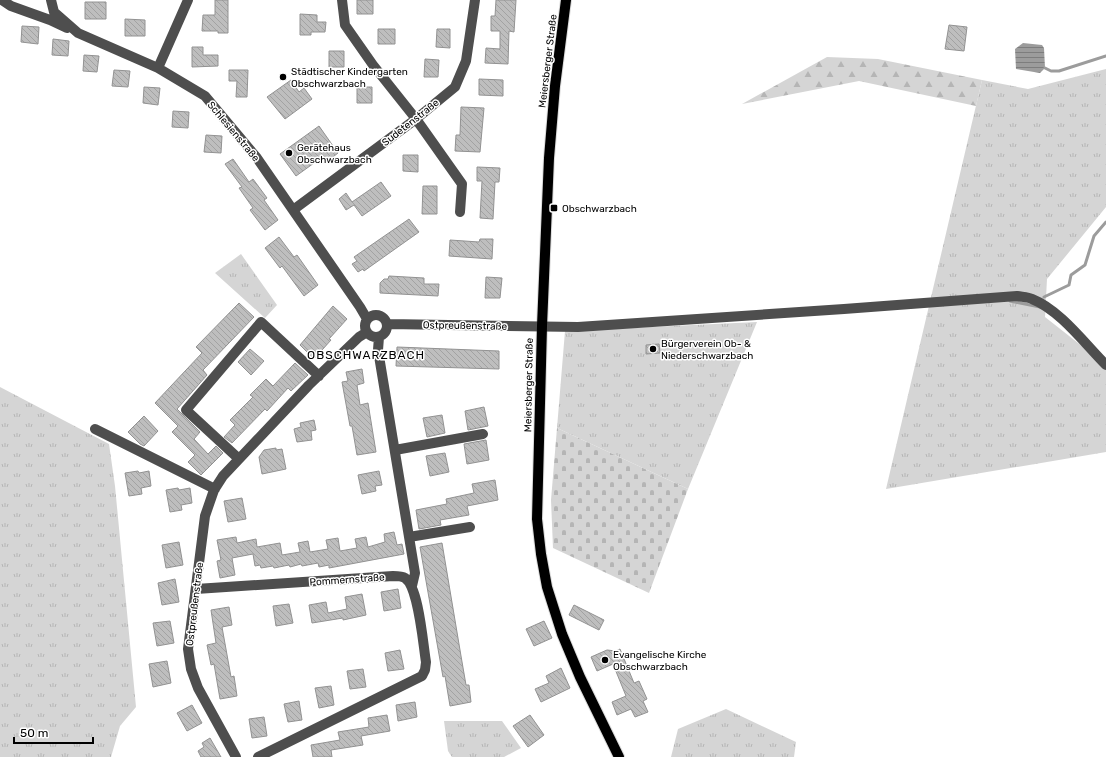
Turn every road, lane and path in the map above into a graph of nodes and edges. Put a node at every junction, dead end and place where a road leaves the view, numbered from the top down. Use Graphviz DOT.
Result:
graph roads {
  1 [pos="2,0"];
  2 [pos="51,0"];
  3 [pos="188,0"];
  4 [pos="342,0"];
  5 [pos="475,0"];
  6 [pos="566,0"];
  7 [pos="78,33"];
  8 [pos="158,68"];
  9 [pos="416,119"];
  10 [pos="293,210"];
  11 [pos="460,212"];
  12 [pos="366,319"];
  13 [pos="388,324"];
  14 [pos="542,326"];
  15 [pos="367,332"];
  16 [pos="379,337"];
  17 [pos="1106,365"];
  18 [pos="319,376"];
  19 [pos="95,429"];
  20 [pos="483,434"];
  21 [pos="395,450"];
  22 [pos="239,460"];
  23 [pos="215,489"];
  24 [pos="470,526"];
  25 [pos="409,537"];
  26 [pos="412,586"];
  27 [pos="196,589"];
  28 [pos="236,757"];
  29 [pos="258,757"];
  30 [pos="619,757"];
  1 -- 7 [label="street"];
  2 -- 7 [label="street, Schlesienstraße"];
  3 -- 8 [label="street"];
  4 -- 9 [label="street"];
  5 -- 9 [label="street, Sudetenstraße"];
  6 -- 14 [label="main road, Meiersberger Straße"];
  7 -- 8 [label="street, Schlesienstraße"];
  8 -- 10 [label="street, Schlesienstraße"];
  9 -- 10 [label="street, Sudetenstraße"];
  9 -- 11 [label="street"];
  10 -- 12 [label="street, Schlesienstraße"];
  12 -- 13 [label="street"];
  12 -- 15 [label="street"];
  13 -- 14 [label="street, Ostpreußenstraße"];
  13 -- 16 [label="street"];
  14 -- 17 [label="street, Ostpreußenstraße"];
  14 -- 30 [label="main road, Meiersberger Straße"];
  15 -- 16 [label="street"];
  15 -- 18 [label="street, Ostpreußenstraße"];
  16 -- 21 [label="street"];
  18 -- 22 [label="street, Ostpreußenstraße"];
  18 -- 22 [label="street"];
  19 -- 23 [label="street"];
  20 -- 21 [label="street"];
  21 -- 25 [label="street"];
  22 -- 23 [label="street, Ostpreußenstraße"];
  23 -- 27 [label="street, Ostpreußenstraße"];
  24 -- 25 [label="street"];
  25 -- 26 [label="street"];
  26 -- 27 [label="street, Pommernstraße"];
  26 -- 29 [label="street"];
  27 -- 28 [label="street, Ostpreußenstraße"];
}
